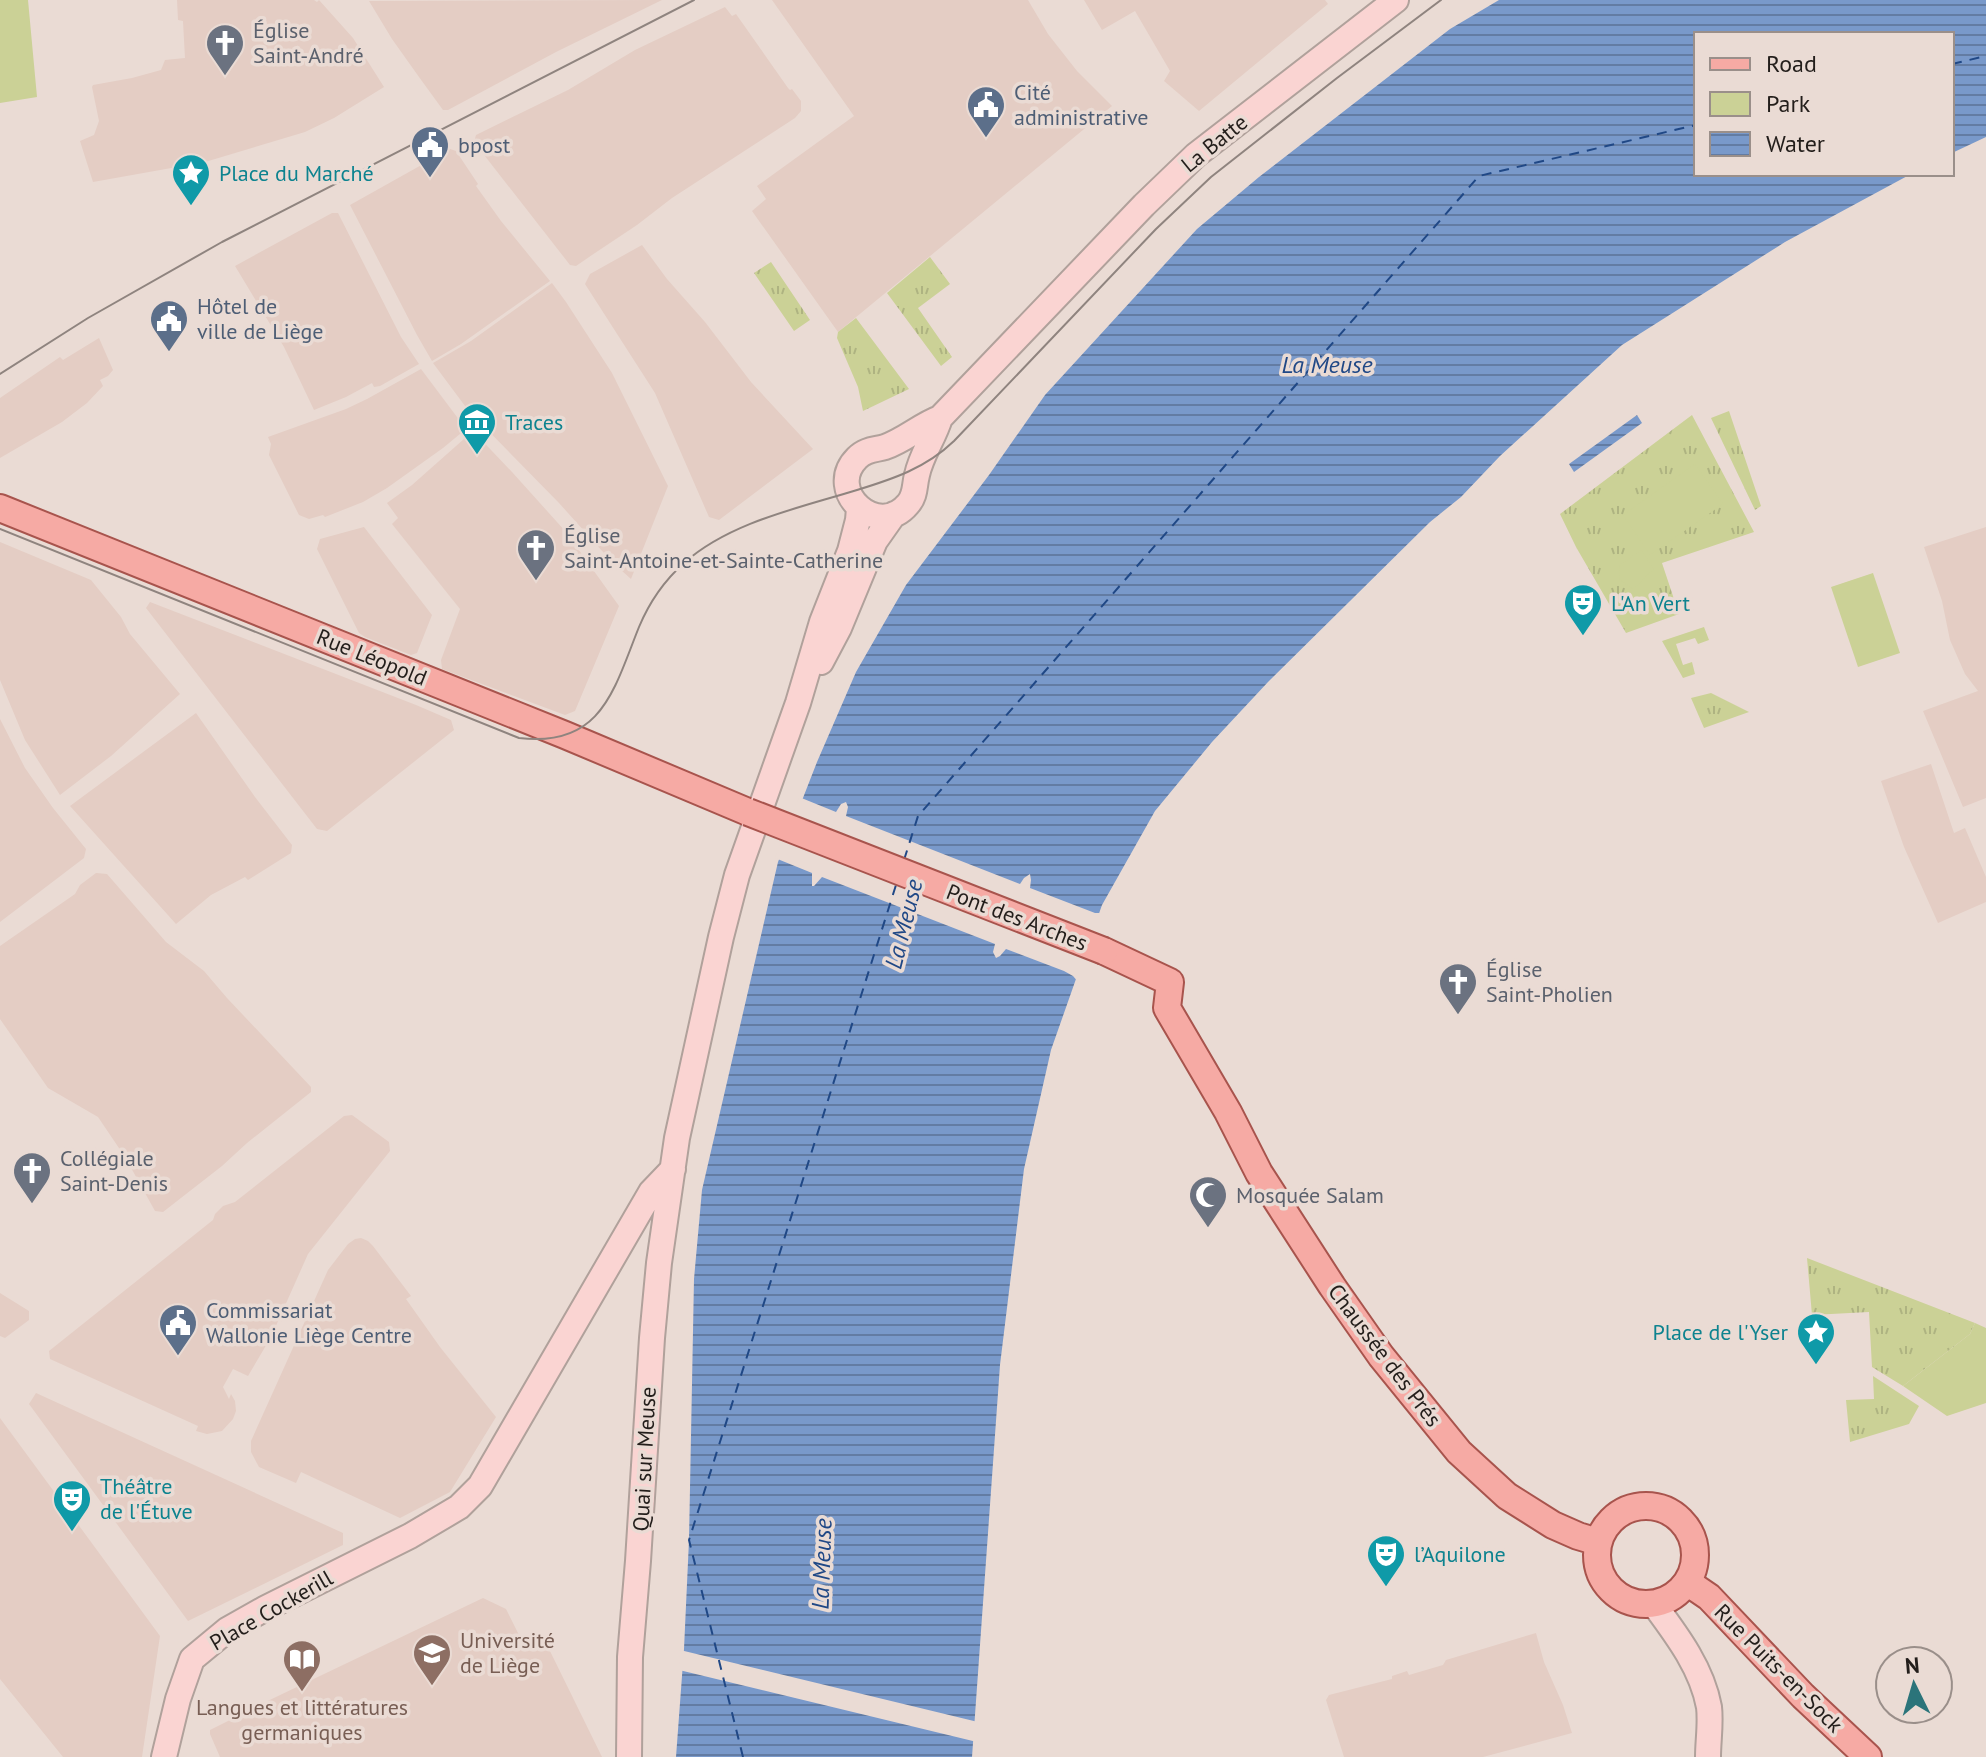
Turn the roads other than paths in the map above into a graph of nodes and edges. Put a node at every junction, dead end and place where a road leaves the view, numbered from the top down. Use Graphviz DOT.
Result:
graph roads {
  1 [pos="1396,0"];
  2 [pos="940,418"];
  3 [pos="883,447"];
  4 [pos="916,476"];
  5 [pos="0,508"];
  6 [pos="859,508"];
  7 [pos="894,514"];
  8 [pos="798,703"];
  9 [pos="744,811"];
  10 [pos="1170,982"];
  11 [pos="673,1169"];
  12 [pos="1598,1542"];
  13 [pos="1687,1582"];
  14 [pos="1653,1603"];
  15 [pos="629,1754"];
  16 [pos="164,1757"];
  17 [pos="1708,1757"];
  18 [pos="1868,1757"];
  1 -- 2 [label="main road, La Batte"];
  2 -- 3 [label="main road"];
  2 -- 4 [label="main road"];
  3 -- 4 [label="main road"];
  3 -- 6 [label="main road"];
  4 -- 7 [label="main road"];
  5 -- 9 [label="main road, Rue Léopold"];
  6 -- 7 [label="main road"];
  6 -- 8 [label="main road"];
  7 -- 8 [label="main road"];
  8 -- 9 [label="main road, Quai sur Meuse"];
  9 -- 10 [label="main road, Pont des Arches, bridge"];
  9 -- 11 [label="main road, Quai sur Meuse"];
  10 -- 12 [label="main road, Chaussée des Prés"];
  11 -- 15 [label="main road, Quai sur Meuse"];
  11 -- 16 [label="main road, Place Cockerill"];
  12 -- 13 [label="main road"];
  12 -- 14 [label="main road"];
  13 -- 14 [label="main road"];
  13 -- 18 [label="main road, Rue Puits-en-Sock"];
  14 -- 17 [label="main road"];
}
